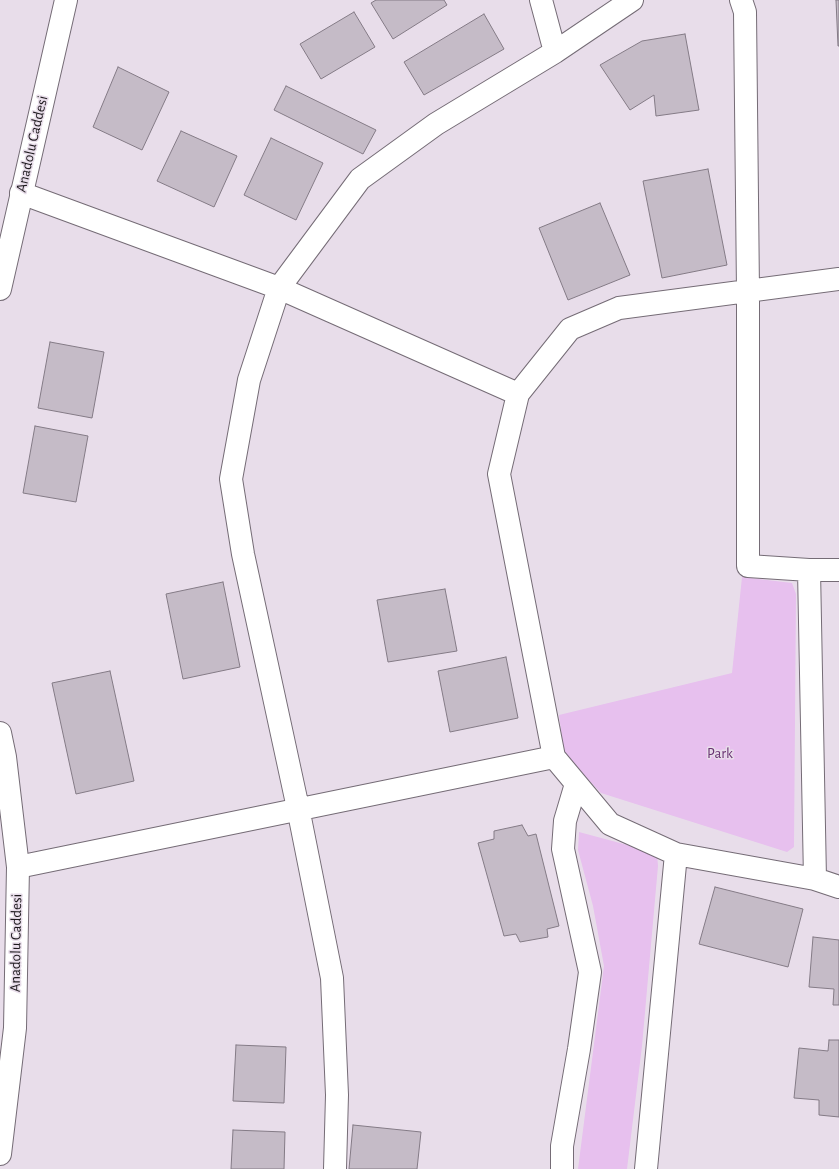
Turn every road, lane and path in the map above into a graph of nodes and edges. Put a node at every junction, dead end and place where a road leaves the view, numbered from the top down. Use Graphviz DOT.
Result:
graph roads {
  1 [pos="66,0"];
  2 [pos="541,0"];
  3 [pos="632,0"];
  4 [pos="741,0"];
  5 [pos="555,52"];
  6 [pos="21,193"];
  7 [pos="839,279"];
  8 [pos="279,288"];
  9 [pos="0,289"];
  10 [pos="748,292"];
  11 [pos="518,394"];
  12 [pos="809,570"];
  13 [pos="839,570"];
  14 [pos="0,733"];
  15 [pos="554,758"];
  16 [pos="576,784"];
  17 [pos="298,808"];
  18 [pos="676,854"];
  19 [pos="18,867"];
  20 [pos="815,879"];
  21 [pos="839,887"];
  22 [pos="0,1154"];
  23 [pos="335,1169"];
  24 [pos="562,1169"];
  25 [pos="646,1169"];
  1 -- 6 [label="street, Anadolu Caddesi"];
  2 -- 5 [label="street"];
  3 -- 5 [label="street"];
  4 -- 10 [label="street"];
  5 -- 8 [label="street"];
  6 -- 8 [label="street"];
  6 -- 9 [label="street, Anadolu Caddesi"];
  7 -- 10 [label="street"];
  8 -- 11 [label="street"];
  8 -- 17 [label="street"];
  10 -- 11 [label="street"];
  10 -- 12 [label="street"];
  11 -- 15 [label="street"];
  12 -- 13 [label="street"];
  12 -- 20 [label="street"];
  14 -- 19 [label="street, Anadolu Caddesi"];
  15 -- 16 [label="street"];
  15 -- 17 [label="street"];
  16 -- 18 [label="street"];
  16 -- 24 [label="street"];
  17 -- 19 [label="street"];
  17 -- 23 [label="street"];
  18 -- 20 [label="street"];
  18 -- 25 [label="street"];
  19 -- 22 [label="street, Anadolu Caddesi"];
  20 -- 21 [label="street"];
}
